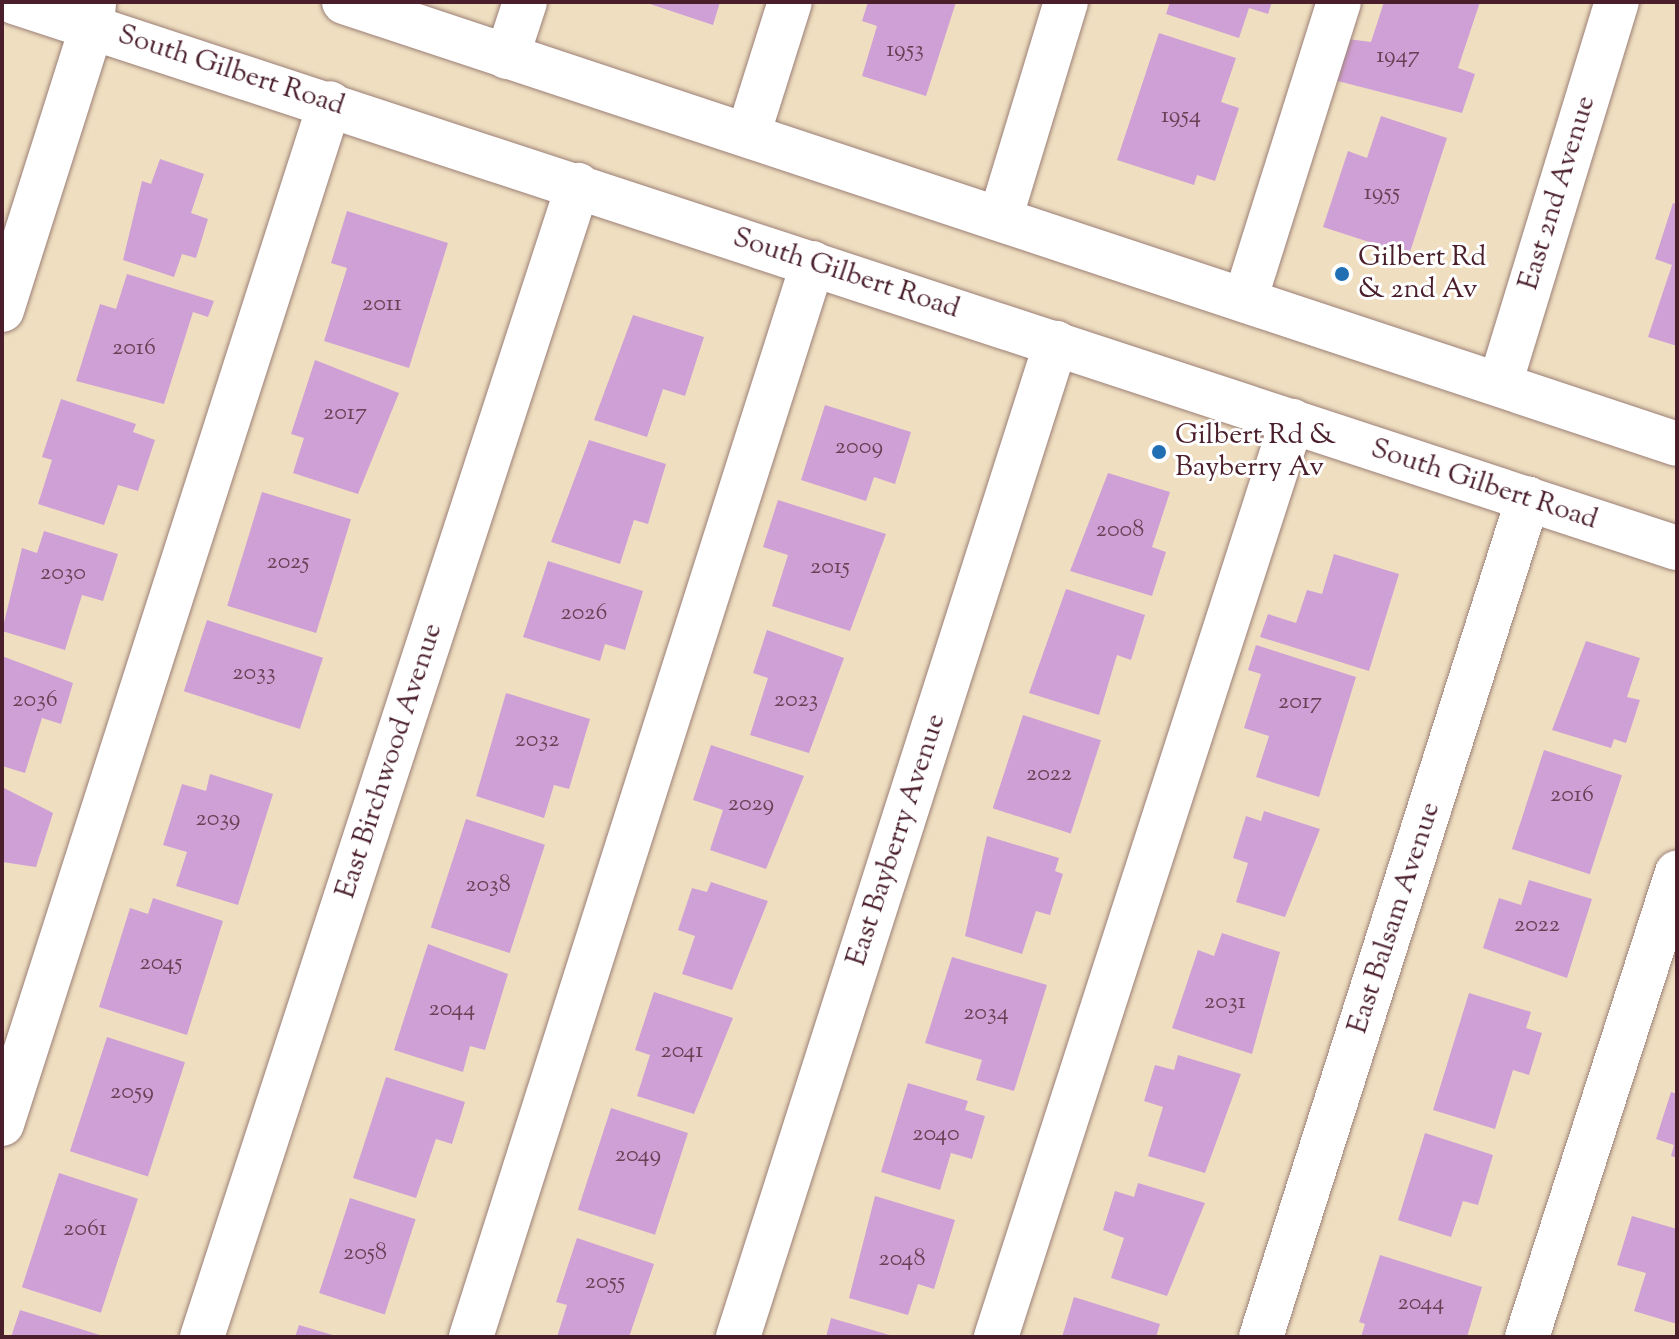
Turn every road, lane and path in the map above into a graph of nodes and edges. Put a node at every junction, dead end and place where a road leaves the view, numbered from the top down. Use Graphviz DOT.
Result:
graph roads {
  1 [pos="14,2"];
  2 [pos="344,2"];
  3 [pos="525,2"];
  4 [pos="790,2"];
  5 [pos="1066,2"];
  6 [pos="1339,2"];
  7 [pos="1617,2"];
  8 [pos="93,14"];
  9 [pos="507,57"];
  10 [pos="330,103"];
  11 [pos="748,135"];
  12 [pos="578,185"];
  13 [pos="1000,219"];
  14 [pos="813,263"];
  15 [pos="1245,300"];
  16 [pos="2,310"];
  17 [pos="1056,343"];
  18 [pos="1500,384"];
  19 [pos="1292,421"];
  20 [pos="1677,444"];
  21 [pos="1528,499"];
  22 [pos="1677,548"];
  23 [pos="1677,873"];
  24 [pos="2,1124"];
  25 [pos="202,1337"];
  26 [pos="471,1337"];
  27 [pos="738,1337"];
  28 [pos="996,1337"];
  29 [pos="1261,1337"];
  30 [pos="1527,1337"];
  1 -- 8 [label="street, South Gilbert Road"];
  2 -- 9 [label="street"];
  3 -- 9 [label="street"];
  4 -- 11 [label="street"];
  5 -- 13 [label="street"];
  6 -- 15 [label="street"];
  7 -- 18 [label="street, East 2nd Avenue"];
  8 -- 10 [label="street, South Gilbert Road"];
  8 -- 16 [label="street"];
  9 -- 11 [label="street"];
  10 -- 12 [label="street, South Gilbert Road"];
  10 -- 24 [label="street"];
  11 -- 13 [label="street"];
  12 -- 14 [label="street, South Gilbert Road"];
  12 -- 25 [label="street, East Birchwood Avenue"];
  13 -- 15 [label="street"];
  14 -- 17 [label="street, South Gilbert Road"];
  14 -- 26 [label="street"];
  15 -- 18 [label="street"];
  17 -- 19 [label="street, South Gilbert Road"];
  17 -- 27 [label="street, East Bayberry Avenue"];
  18 -- 20 [label="street"];
  19 -- 21 [label="street, South Gilbert Road"];
  19 -- 28 [label="street"];
  21 -- 22 [label="street, South Gilbert Road"];
  21 -- 29 [label="street, East Balsam Avenue"];
  23 -- 30 [label="street"];
}
